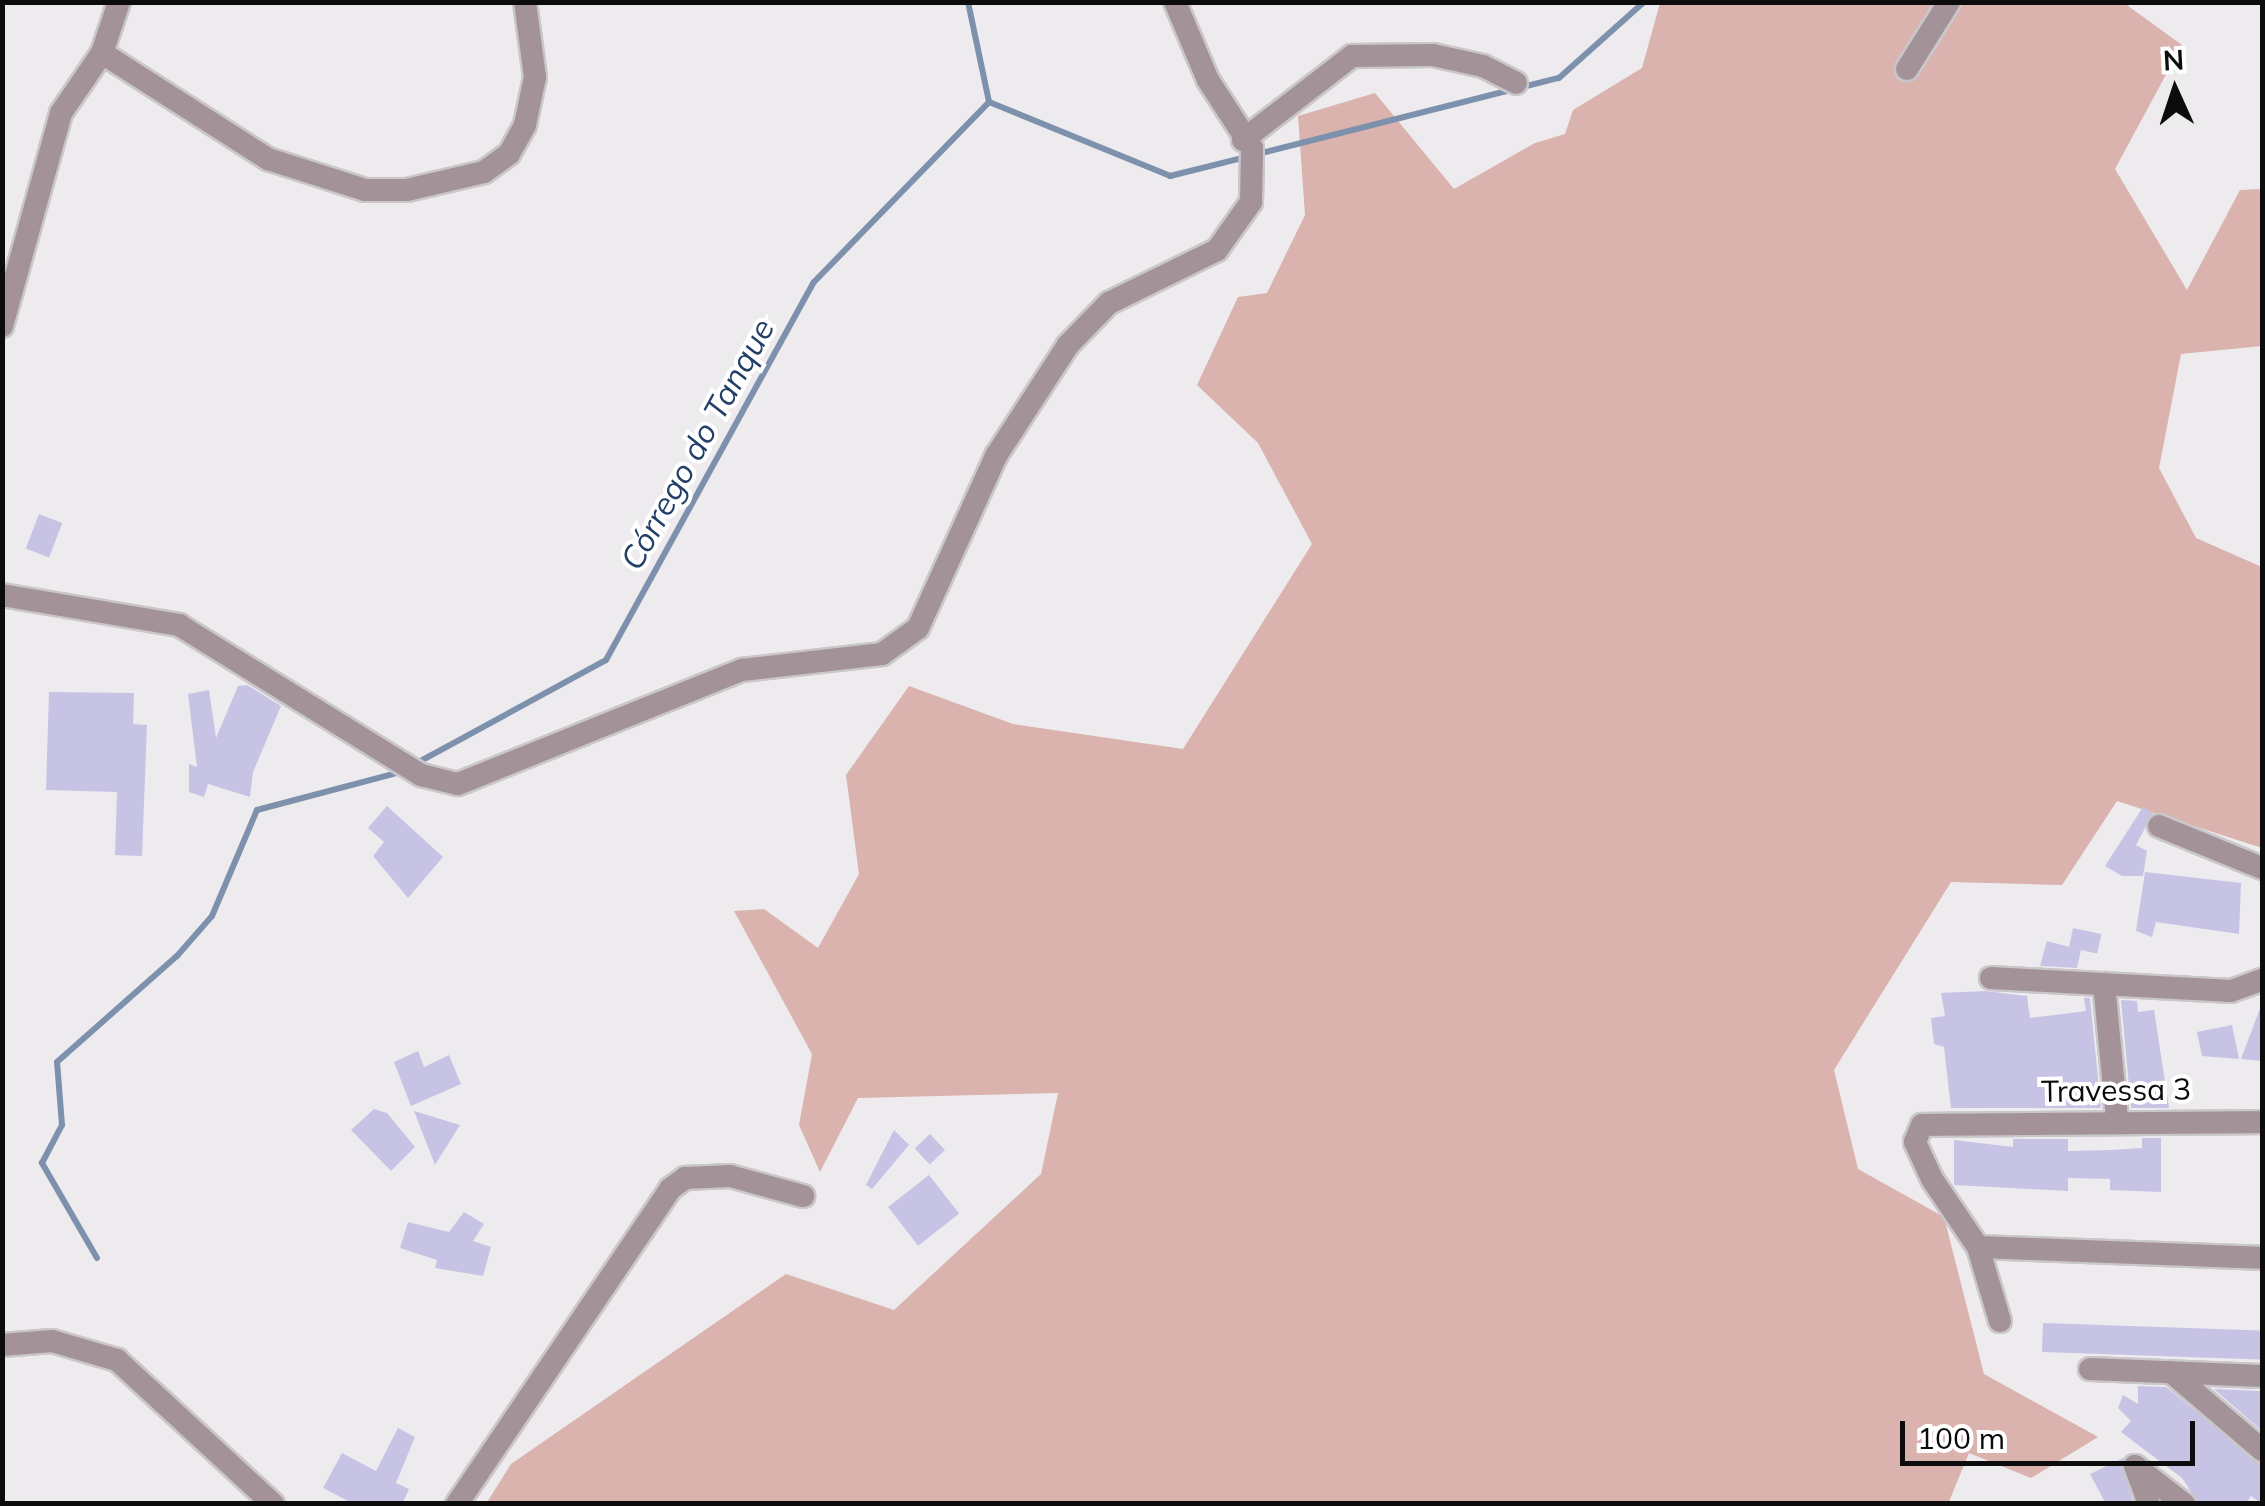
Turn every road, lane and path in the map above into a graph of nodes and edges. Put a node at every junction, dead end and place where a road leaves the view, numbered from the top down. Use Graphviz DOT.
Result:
graph roads {
  1 [pos="119,2"];
  2 [pos="525,2"];
  3 [pos="1175,2"];
  4 [pos="1949,2"];
  5 [pos="102,53"];
  6 [pos="1907,69"];
  7 [pos="1516,83"];
  8 [pos="1248,144"];
  9 [pos="2,326"];
  10 [pos="2,595"];
  11 [pos="2159,826"];
  12 [pos="2262,868"];
  13 [pos="1991,978"];
  14 [pos="2262,980"];
  15 [pos="2104,984"];
  16 [pos="2117,1119"];
  17 [pos="2262,1122"];
  18 [pos="803,1196"];
  19 [pos="1978,1248"];
  20 [pos="2262,1258"];
  21 [pos="2000,1322"];
  22 [pos="2,1345"];
  23 [pos="2090,1369"];
  24 [pos="2171,1372"];
  25 [pos="2262,1376"];
  26 [pos="2262,1450"];
  27 [pos="273,1504"];
  28 [pos="458,1504"];
  29 [pos="2148,1504"];
  30 [pos="2184,1504"];
  1 -- 5 [label="street"];
  2 -- 5 [label="street"];
  3 -- 8 [label="street"];
  4 -- 6 [label="street"];
  5 -- 9 [label="street"];
  7 -- 8 [label="street"];
  8 -- 10 [label="street"];
  11 -- 12 [label="street"];
  13 -- 15 [label="street"];
  14 -- 15 [label="street"];
  15 -- 16 [label="street"];
  16 -- 17 [label="street, Travessa 3"];
  16 -- 19 [label="street, Travessa 3"];
  18 -- 28 [label="street"];
  19 -- 20 [label="street"];
  19 -- 21 [label="street"];
  22 -- 27 [label="street"];
  23 -- 24 [label="street"];
  24 -- 25 [label="street"];
  24 -- 26 [label="street"];
  29 -- 30 [label="street"];
}
